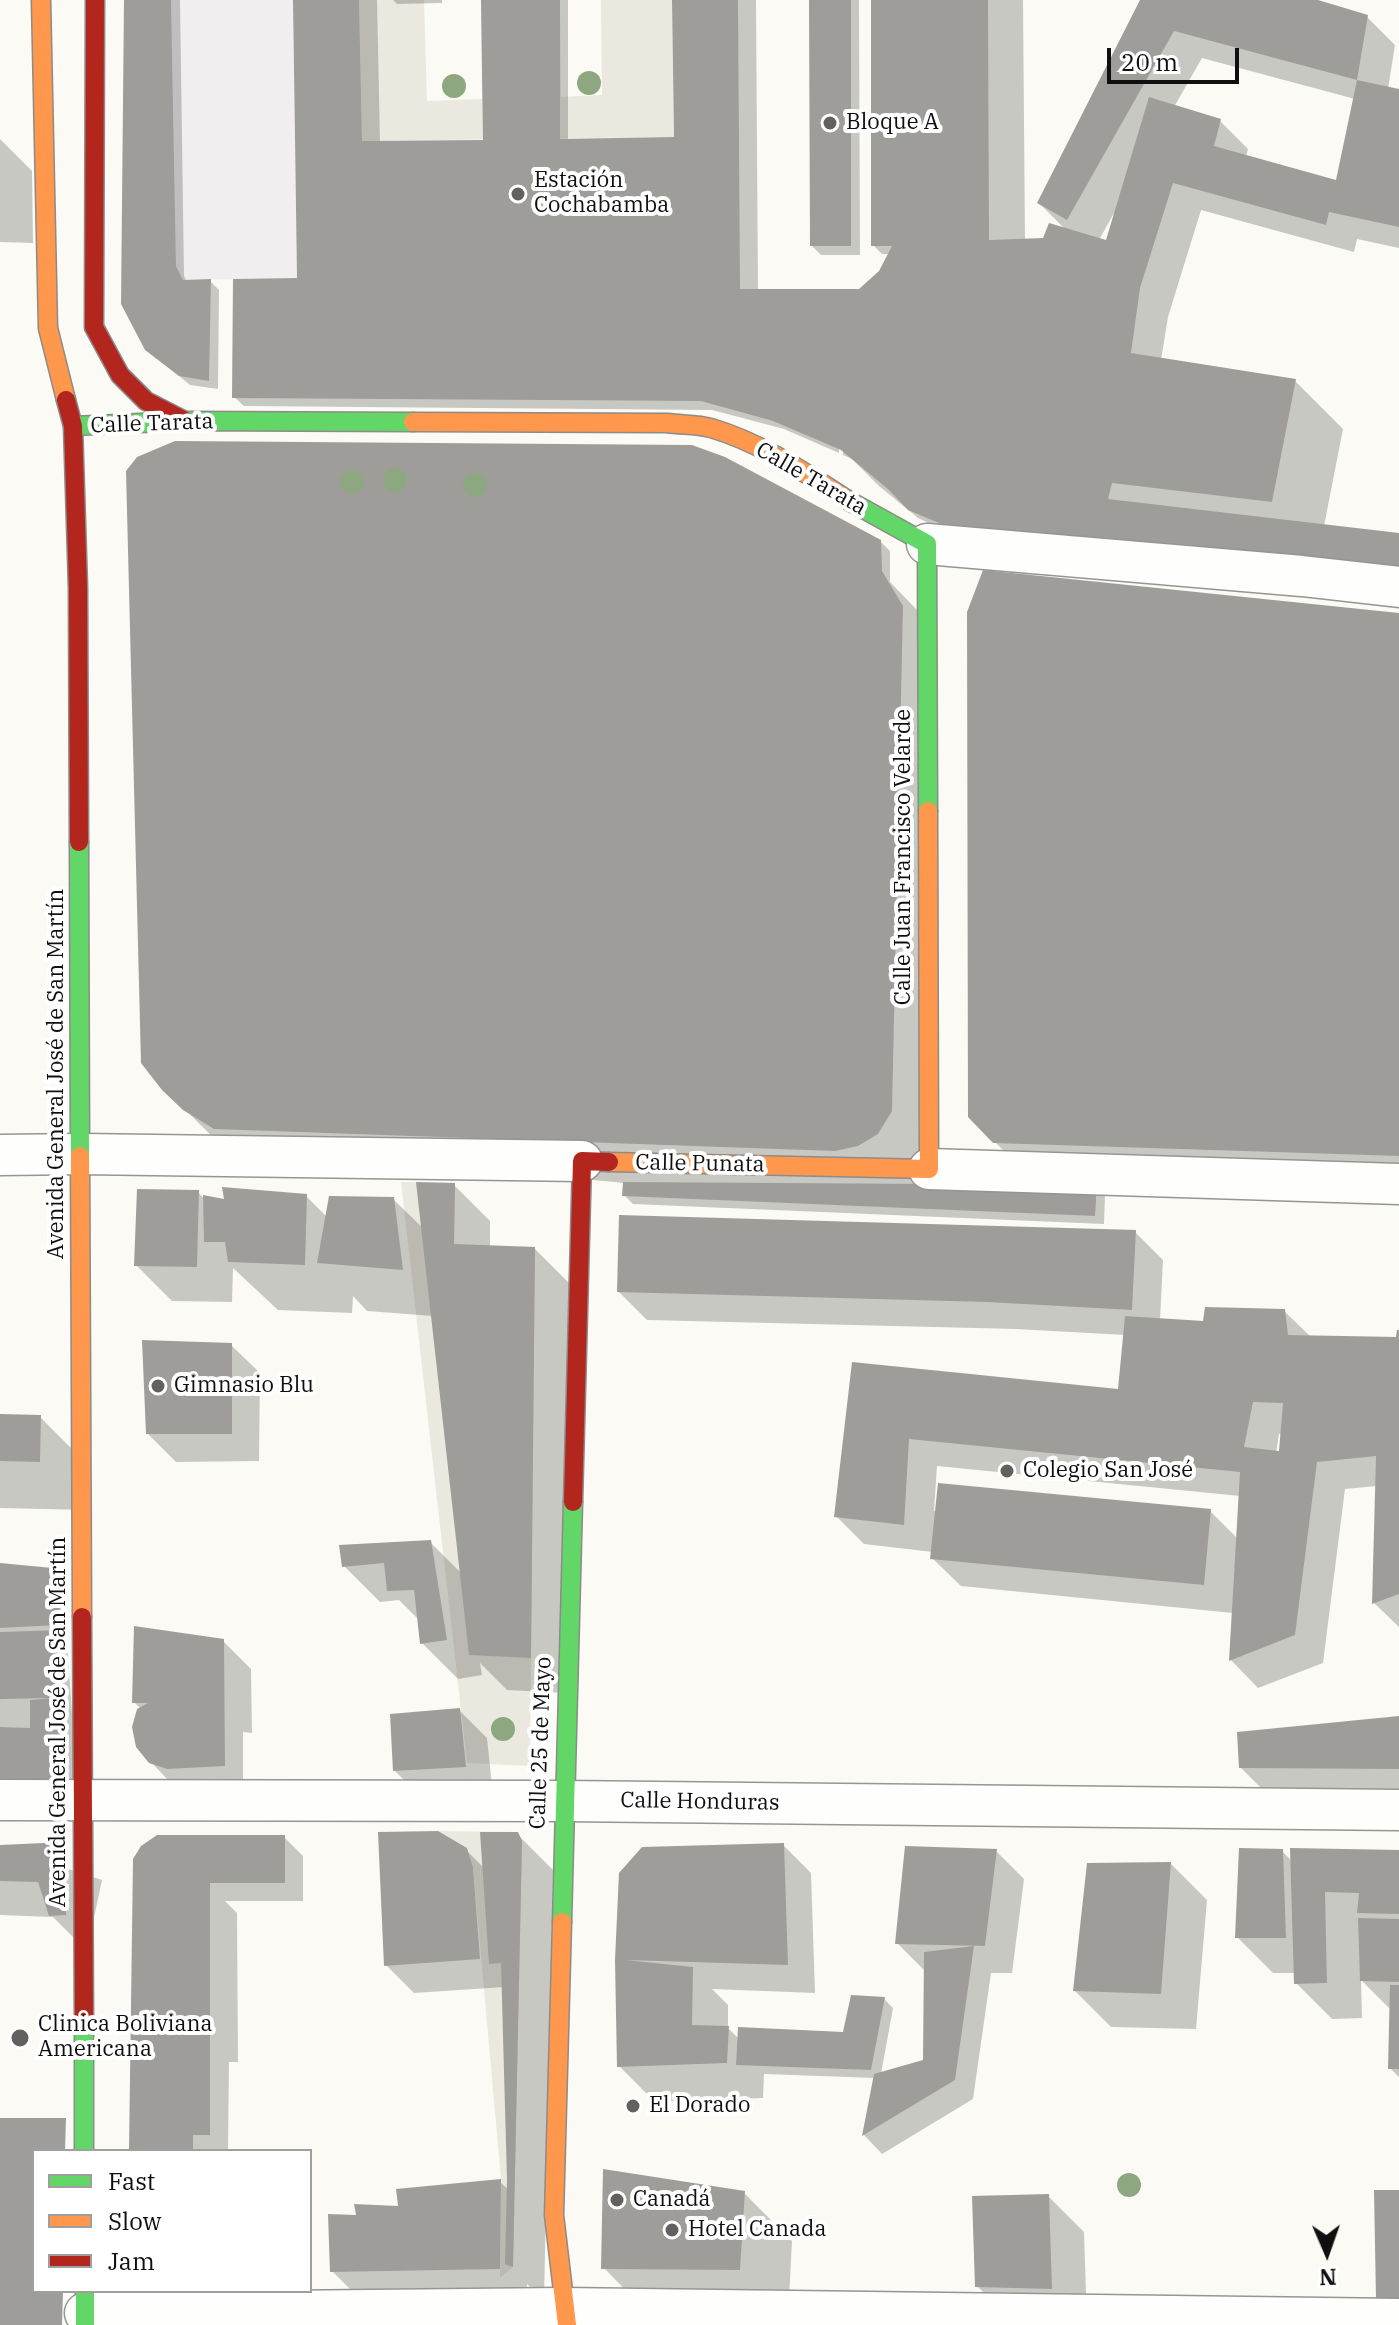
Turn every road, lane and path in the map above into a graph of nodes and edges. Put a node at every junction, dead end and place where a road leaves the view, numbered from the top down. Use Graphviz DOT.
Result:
graph roads {
  1 [pos="41,0"];
  2 [pos="95,0"];
  3 [pos="185,421"];
  4 [pos="73,426"];
  5 [pos="927,544"];
  6 [pos="1399,587"];
  7 [pos="82,1154"];
  8 [pos="0,1155"];
  9 [pos="582,1161"];
  10 [pos="929,1169"];
  11 [pos="1399,1184"];
  12 [pos="83,1799"];
  13 [pos="0,1800"];
  14 [pos="563,1801"];
  15 [pos="1399,1810"];
  16 [pos="84,2149"];
  17 [pos="85,2310"];
  18 [pos="566,2316"];
  19 [pos="1399,2319"];
  1 -- 4 [label="main road, Avenida General José de San Martín"];
  2 -- 3 [label="main road"];
  3 -- 4 [label="main road, Calle Tarata"];
  3 -- 5 [label="main road, Calle Tarata"];
  4 -- 7 [label="main road, Avenida General José de San Martín"];
  5 -- 6 [label="street, Calle Tarata"];
  5 -- 10 [label="main road, Calle Juan Francisco Velarde"];
  7 -- 8 [label="street, Calle Punata"];
  7 -- 9 [label="street, Calle Punata"];
  7 -- 12 [label="main road, Avenida General José de San Martín"];
  9 -- 10 [label="main road, Calle Punata"];
  9 -- 14 [label="main road, Calle 25 de Mayo"];
  10 -- 11 [label="street, Calle Punata"];
  12 -- 13 [label="street, Calle Honduras"];
  12 -- 14 [label="street, Calle Honduras"];
  12 -- 16 [label="main road, Avenida General José de San Martín"];
  14 -- 15 [label="street, Calle Honduras"];
  14 -- 18 [label="main road, Calle 25 de Mayo"];
  17 -- 18 [label="street"];
  18 -- 19 [label="street"];
}
